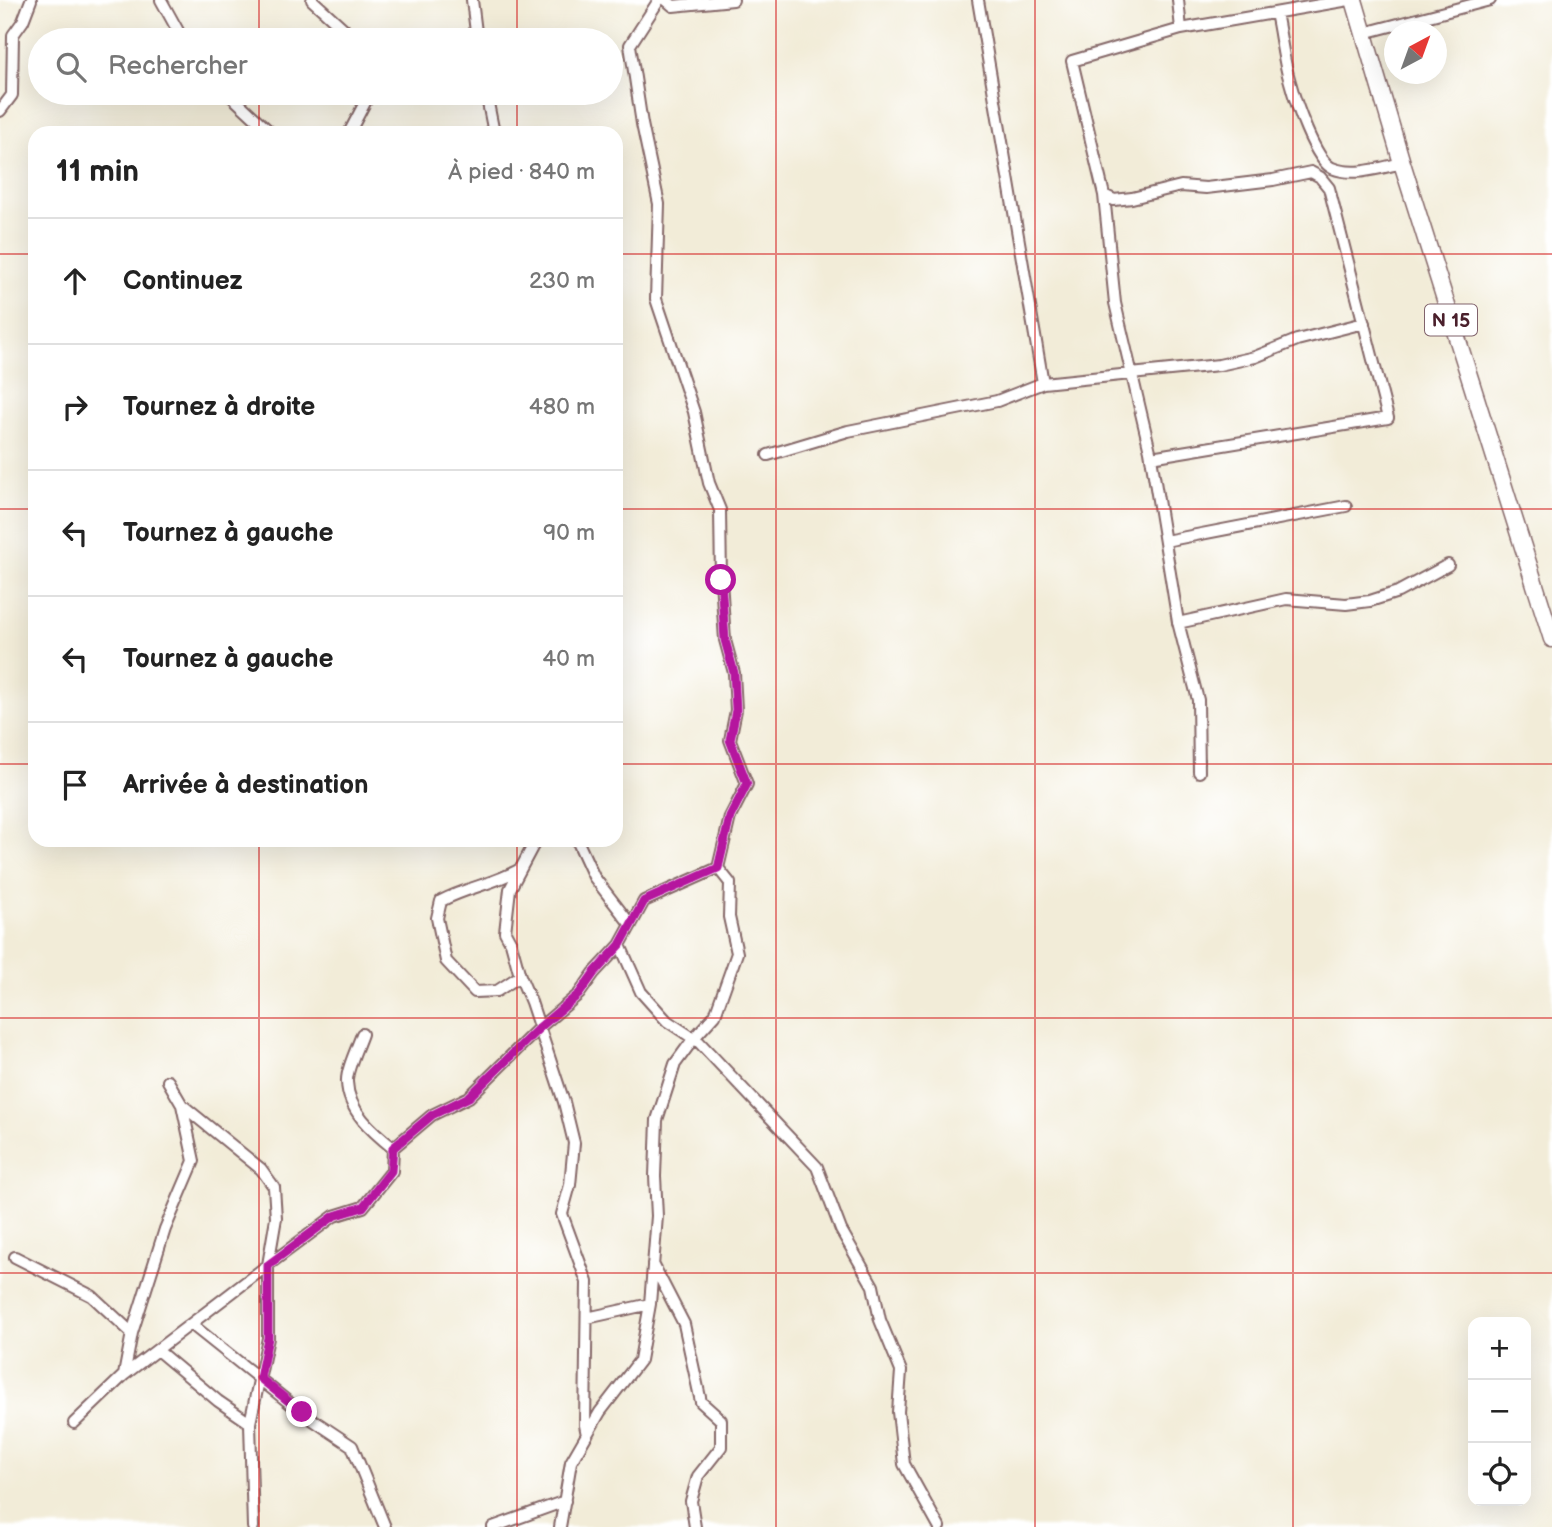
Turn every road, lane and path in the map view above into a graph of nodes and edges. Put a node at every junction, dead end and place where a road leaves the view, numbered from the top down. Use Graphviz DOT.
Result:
graph roads {
  1 [pos="31,0"];
  2 [pos="161,0"];
  3 [pos="312,0"];
  4 [pos="472,0"];
  5 [pos="659,0"];
  6 [pos="666,0"];
  7 [pos="733,0"];
  8 [pos="978,0"];
  9 [pos="1178,0"];
  10 [pos="1349,0"];
  11 [pos="1354,0"];
  12 [pos="1490,0"];
  13 [pos="1276,13"];
  14 [pos="177,28"];
  15 [pos="343,28"];
  16 [pos="476,28"];
  17 [pos="1181,29"];
  18 [pos="1364,33"];
  19 [pos="241,105"];
  20 [pos="364,105"];
  21 [pos="488,105"];
  22 [pos="0,111"];
  23 [pos="263,126"];
  24 [pos="353,126"];
  25 [pos="493,126"];
  26 [pos="1402,163"];
  27 [pos="1334,169"];
  28 [pos="1320,177"];
  29 [pos="1104,195"];
  30 [pos="1364,323"];
  31 [pos="1132,375"];
  32 [pos="1043,383"];
  33 [pos="768,454"];
  34 [pos="1151,457"];
  35 [pos="1346,506"];
  36 [pos="1165,541"];
  37 [pos="1448,565"];
  38 [pos="1178,624"];
  39 [pos="1552,639"];
  40 [pos="1199,772"];
  41 [pos="532,847"];
  42 [pos="580,847"];
  43 [pos="522,867"];
  44 [pos="718,868"];
  45 [pos="631,925"];
  46 [pos="620,945"];
  47 [pos="520,976"];
  48 [pos="539,1028"];
  49 [pos="362,1034"];
  50 [pos="694,1038"];
  51 [pos="167,1082"];
  52 [pos="182,1105"];
  53 [pos="393,1148"];
  54 [pos="15,1257"];
  55 [pos="653,1264"];
  56 [pos="268,1265"];
  57 [pos="650,1304"];
  58 [pos="587,1318"];
  59 [pos="191,1324"];
  60 [pos="132,1333"];
  61 [pos="157,1350"];
  62 [pos="124,1376"];
  63 [pos="260,1378"];
  64 [pos="74,1423"];
  65 [pos="250,1423"];
  66 [pos="587,1436"];
  67 [pos="565,1501"];
  68 [pos="253,1527"];
  69 [pos="385,1527"];
  70 [pos="493,1527"];
  71 [pos="560,1527"];
  72 [pos="695,1527"];
  73 [pos="939,1527"];
  1 -- 22 [label="street"];
  2 -- 14 [label="street"];
  3 -- 15 [label="street"];
  4 -- 16 [label="street"];
  5 -- 44 [label="street"];
  6 -- 7 [label="street"];
  8 -- 32 [label="street"];
  9 -- 17 [label="street"];
  10 -- 13 [label="street"];
  11 -- 18 [label="main road, N 15"];
  12 -- 18 [label="street"];
  13 -- 17 [label="street"];
  13 -- 27 [label="street"];
  17 -- 29 [label="street"];
  18 -- 26 [label="main road, N 15"];
  19 -- 23 [label="street"];
  20 -- 24 [label="street"];
  21 -- 25 [label="street"];
  26 -- 27 [label="street"];
  26 -- 39 [label="main road, N 15"];
  27 -- 28 [label="street"];
  28 -- 29 [label="street"];
  28 -- 30 [label="street"];
  29 -- 31 [label="street"];
  30 -- 31 [label="street"];
  30 -- 34 [label="street"];
  31 -- 32 [label="street"];
  31 -- 34 [label="street"];
  32 -- 33 [label="street"];
  34 -- 36 [label="street"];
  35 -- 36 [label="street"];
  36 -- 38 [label="street"];
  37 -- 38 [label="street"];
  38 -- 40 [label="street"];
  41 -- 43 [label="street"];
  42 -- 45 [label="street"];
  43 -- 47 [label="street"];
  43 -- 47 [label="street"];
  44 -- 45 [label="street"];
  44 -- 50 [label="street"];
  45 -- 46 [label="street"];
  46 -- 48 [label="street"];
  46 -- 50 [label="street"];
  47 -- 48 [label="street"];
  48 -- 53 [label="street"];
  48 -- 58 [label="street"];
  49 -- 53 [label="street"];
  50 -- 55 [label="street"];
  50 -- 73 [label="street"];
  51 -- 52 [label="street"];
  52 -- 56 [label="street"];
  52 -- 60 [label="street"];
  53 -- 56 [label="street"];
  54 -- 60 [label="street"];
  55 -- 57 [label="street"];
  55 -- 72 [label="street"];
  56 -- 59 [label="street"];
  56 -- 63 [label="street"];
  57 -- 58 [label="street"];
  57 -- 66 [label="street"];
  58 -- 66 [label="street"];
  59 -- 61 [label="street"];
  59 -- 63 [label="street"];
  60 -- 62 [label="street"];
  61 -- 62 [label="street"];
  61 -- 65 [label="street"];
  62 -- 64 [label="street"];
  63 -- 65 [label="street"];
  63 -- 69 [label="street"];
  65 -- 68 [label="street"];
  66 -- 67 [label="street"];
  67 -- 70 [label="street"];
  67 -- 71 [label="street"];
}
